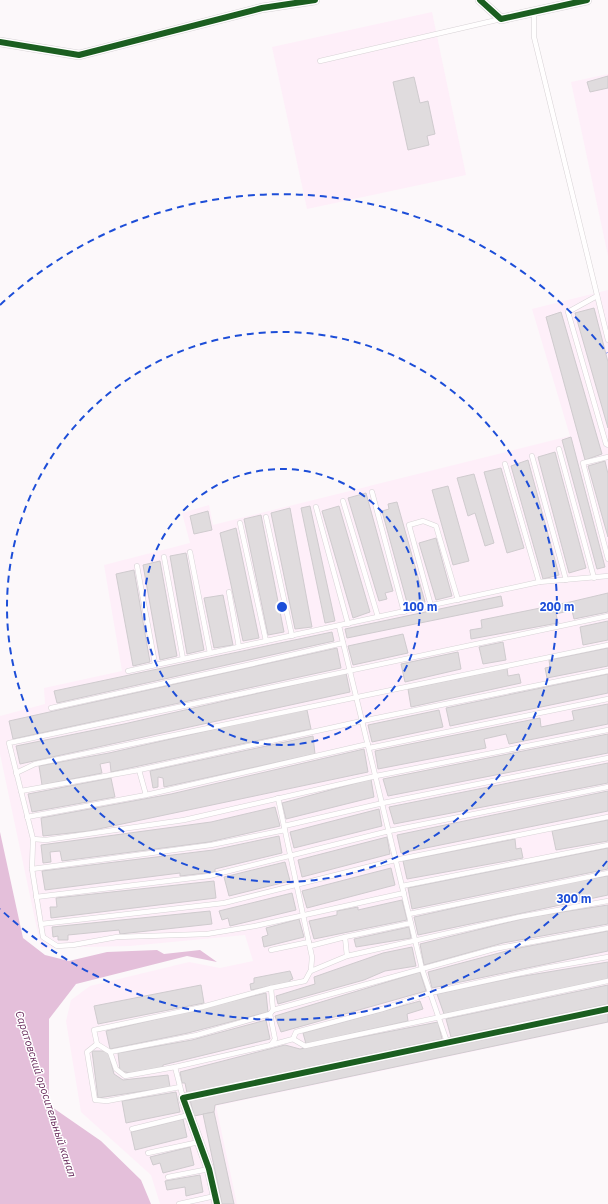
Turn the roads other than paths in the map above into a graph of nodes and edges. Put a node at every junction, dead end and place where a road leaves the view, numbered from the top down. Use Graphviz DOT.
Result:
graph roads {
  1 [pos="315,0"];
  2 [pos="480,0"];
  3 [pos="587,0"];
  4 [pos="534,12"];
  5 [pos="501,19"];
  6 [pos="0,42"];
  7 [pos="320,61"];
  8 [pos="597,296"];
  9 [pos="608,340"];
  10 [pos="608,445"];
  11 [pos="559,449"];
  12 [pos="532,456"];
  13 [pos="608,457"];
  14 [pos="505,464"];
  15 [pos="372,492"];
  16 [pos="343,501"];
  17 [pos="316,507"];
  18 [pos="266,517"];
  19 [pos="240,523"];
  20 [pos="190,552"];
  21 [pos="164,557"];
  22 [pos="608,559"];
  23 [pos="137,566"];
  24 [pos="608,576"];
  25 [pos="594,578"];
  26 [pos="566,580"];
  27 [pos="539,582"];
  28 [pos="228,592"];
  29 [pos="458,600"];
  30 [pos="431,606"];
  31 [pos="404,612"];
  32 [pos="608,616"];
  33 [pos="378,618"];
  34 [pos="348,624"];
  35 [pos="339,626"];
  36 [pos="292,636"];
  37 [pos="266,641"];
  38 [pos="343,643"];
  39 [pos="608,645"];
  40 [pos="239,646"];
  41 [pos="210,653"];
  42 [pos="183,658"];
  43 [pos="156,664"];
  44 [pos="128,670"];
  45 [pos="349,670"];
  46 [pos="608,671"];
  47 [pos="356,696"];
  48 [pos="608,699"];
  49 [pos="51,708"];
  50 [pos="362,721"];
  51 [pos="608,730"];
  52 [pos="369,746"];
  53 [pos="608,758"];
  54 [pos="139,770"];
  55 [pos="16,773"];
  56 [pos="376,776"];
  57 [pos="608,787"];
  58 [pos="21,791"];
  59 [pos="146,795"];
  60 [pos="278,798"];
  61 [pos="383,803"];
  62 [pos="27,817"];
  63 [pos="608,817"];
  64 [pos="285,828"];
  65 [pos="389,831"];
  66 [pos="33,839"];
  67 [pos="608,845"];
  68 [pos="291,856"];
  69 [pos="395,860"];
  70 [pos="32,869"];
  71 [pos="608,873"];
  72 [pos="297,885"];
  73 [pos="402,886"];
  74 [pos="404,893"];
  75 [pos="36,897"];
  76 [pos="608,901"];
  77 [pos="409,914"];
  78 [pos="304,915"];
  79 [pos="411,923"];
  80 [pos="41,924"];
  81 [pos="608,928"];
  82 [pos="345,937"];
  83 [pos="415,941"];
  84 [pos="310,944"];
  85 [pos="271,950"];
  86 [pos="346,956"];
  87 [pos="608,957"];
  88 [pos="422,969"];
  89 [pos="311,971"];
  90 [pos="608,981"];
  91 [pos="271,988"];
  92 [pos="430,993"];
  93 [pos="608,1009"];
  94 [pos="272,1012"];
  95 [pos="440,1018"];
  96 [pos="293,1040"];
  97 [pos="447,1042"];
  98 [pos="97,1044"];
  99 [pos="271,1045"];
  100 [pos="110,1052"];
  101 [pos="175,1067"];
  102 [pos="180,1087"];
  103 [pos="183,1098"];
  104 [pos="190,1115"];
  105 [pos="132,1129"];
  106 [pos="199,1142"];
  107 [pos="148,1153"];
  108 [pos="209,1169"];
  109 [pos="168,1177"];
  110 [pos="216,1200"];
  111 [pos="179,1204"];
  1 -- 6 [label="street"];
  2 -- 5 [label="street"];
  3 -- 4 [label="street"];
  4 -- 5 [label="street"];
  4 -- 8 [label="lane"];
  5 -- 7 [label="lane"];
  8 -- 9 [label="lane"];
  8 -- 10 [label="lane"];
  11 -- 25 [label="lane"];
  12 -- 26 [label="lane"];
  13 -- 22 [label="lane"];
  14 -- 27 [label="lane"];
  15 -- 31 [label="lane"];
  16 -- 33 [label="lane"];
  17 -- 34 [label="lane"];
  18 -- 36 [label="lane"];
  19 -- 37 [label="lane"];
  20 -- 41 [label="lane"];
  21 -- 42 [label="lane"];
  23 -- 43 [label="lane"];
  24 -- 25 [label="lane"];
  25 -- 26 [label="lane"];
  26 -- 27 [label="lane"];
  27 -- 29 [label="lane"];
  28 -- 40 [label="lane"];
  29 -- 30 [label="lane"];
  29 -- 30 [label="lane"];
  30 -- 31 [label="lane"];
  31 -- 33 [label="lane"];
  32 -- 45 [label="lane"];
  33 -- 34 [label="lane"];
  34 -- 35 [label="lane"];
  35 -- 36 [label="lane"];
  35 -- 38 [label="lane"];
  36 -- 37 [label="lane"];
  37 -- 40 [label="lane"];
  38 -- 45 [label="lane"];
  38 -- 49 [label="lane"];
  39 -- 47 [label="lane"];
  40 -- 41 [label="lane"];
  41 -- 42 [label="lane"];
  42 -- 43 [label="lane"];
  43 -- 44 [label="lane"];
  45 -- 47 [label="lane"];
  45 -- 55 [label="lane"];
  46 -- 50 [label="lane"];
  47 -- 50 [label="lane"];
  47 -- 55 [label="lane"];
  48 -- 52 [label="lane"];
  50 -- 52 [label="lane"];
  50 -- 54 [label="lane"];
  51 -- 56 [label="lane"];
  52 -- 56 [label="lane"];
  52 -- 59 [label="lane"];
  53 -- 61 [label="lane"];
  54 -- 58 [label="lane"];
  54 -- 59 [label="lane"];
  55 -- 58 [label="lane"];
  56 -- 60 [label="lane"];
  56 -- 61 [label="lane"];
  57 -- 65 [label="lane"];
  58 -- 62 [label="lane"];
  59 -- 62 [label="lane"];
  60 -- 64 [label="lane"];
  60 -- 66 [label="lane"];
  61 -- 64 [label="lane"];
  61 -- 65 [label="lane"];
  62 -- 66 [label="lane"];
  63 -- 69 [label="lane"];
  64 -- 68 [label="lane"];
  64 -- 70 [label="lane"];
  65 -- 68 [label="lane"];
  65 -- 69 [label="lane"];
  66 -- 70 [label="lane"];
  67 -- 73 [label="lane"];
  68 -- 72 [label="lane"];
  68 -- 75 [label="lane"];
  69 -- 72 [label="lane"];
  69 -- 73 [label="lane"];
  70 -- 75 [label="lane"];
  71 -- 77 [label="lane"];
  72 -- 78 [label="lane"];
  72 -- 80 [label="lane"];
  73 -- 74 [label="lane"];
  74 -- 77 [label="lane"];
  74 -- 78 [label="lane"];
  75 -- 80 [label="lane"];
  76 -- 83 [label="lane"];
  77 -- 79 [label="lane"];
  78 -- 80 [label="lane"];
  78 -- 84 [label="lane"];
  79 -- 82 [label="lane"];
  79 -- 83 [label="lane"];
  81 -- 88 [label="lane"];
  82 -- 84 [label="lane"];
  82 -- 86 [label="lane"];
  83 -- 86 [label="lane"];
  83 -- 88 [label="lane"];
  84 -- 85 [label="lane"];
  84 -- 89 [label="lane"];
  86 -- 89 [label="lane"];
  87 -- 92 [label="lane"];
  88 -- 92 [label="lane"];
  88 -- 94 [label="lane"];
  89 -- 91 [label="lane"];
  90 -- 95 [label="lane"];
  91 -- 94 [label="lane"];
  91 -- 98 [label="lane"];
  92 -- 95 [label="lane"];
  92 -- 96 [label="lane"];
  93 -- 97 [label="street"];
  94 -- 99 [label="lane"];
  94 -- 100 [label="lane"];
  95 -- 96 [label="lane"];
  95 -- 97 [label="lane"];
  96 -- 99 [label="lane"];
  97 -- 103 [label="street"];
  98 -- 100 [label="lane"];
  98 -- 102 [label="lane"];
  99 -- 101 [label="lane"];
  100 -- 101 [label="lane"];
  101 -- 102 [label="lane"];
  102 -- 103 [label="lane"];
  103 -- 104 [label="street"];
  104 -- 105 [label="lane"];
  104 -- 106 [label="street"];
  106 -- 107 [label="lane"];
  106 -- 108 [label="street"];
  108 -- 109 [label="lane"];
  108 -- 110 [label="street"];
  110 -- 111 [label="lane"];
}
